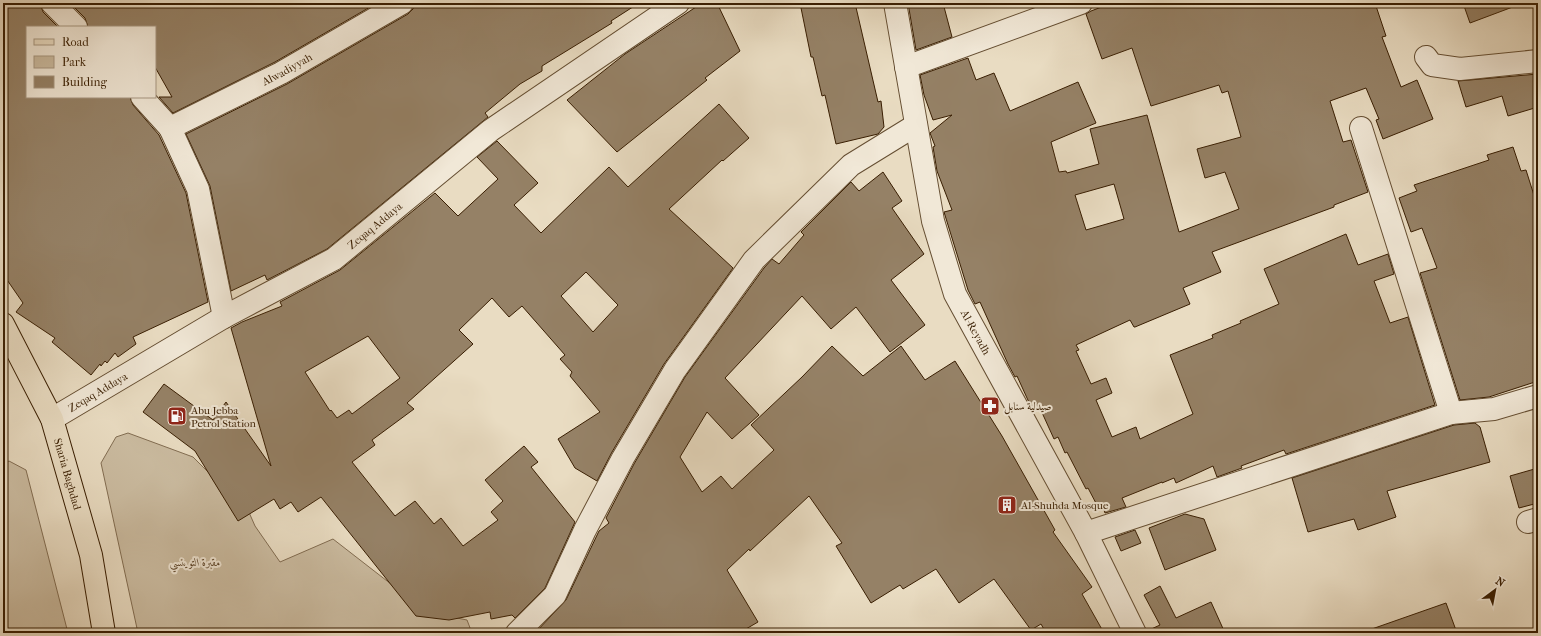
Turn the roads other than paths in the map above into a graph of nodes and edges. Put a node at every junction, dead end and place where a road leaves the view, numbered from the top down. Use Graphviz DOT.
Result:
graph roads {
  1 [pos="52,3"];
  2 [pos="402,3"];
  3 [pos="678,3"];
  4 [pos="895,3"];
  5 [pos="1081,3"];
  6 [pos="75,26"];
  7 [pos="1426,57"];
  8 [pos="1538,61"];
  9 [pos="906,67"];
  10 [pos="143,98"];
  11 [pos="916,125"];
  12 [pos="170,128"];
  13 [pos="1361,128"];
  14 [pos="224,317"];
  15 [pos="3,324"];
  16 [pos="1538,396"];
  17 [pos="1451,413"];
  18 [pos="52,419"];
  19 [pos="1086,533"];
  20 [pos="99,606"];
  21 [pos="104,633"];
  22 [pos="110,633"];
  23 [pos="518,633"];
  24 [pos="1135,633"];
  1 -- 6 [label="street"];
  2 -- 12 [label="street, Alwadiyyah"];
  3 -- 14 [label="street, Zeqaq Addaya"];
  4 -- 9 [label="street, Al-Reyadh"];
  5 -- 9 [label="street"];
  7 -- 8 [label="street"];
  9 -- 11 [label="street, Al-Reyadh"];
  10 -- 12 [label="street"];
  11 -- 19 [label="street, Al-Reyadh"];
  11 -- 23 [label="street"];
  12 -- 14 [label="street"];
  13 -- 17 [label="street"];
  14 -- 18 [label="street, Zeqaq Addaya"];
  15 -- 18 [label="main road, Sharia Baghdad"];
  16 -- 17 [label="street"];
  17 -- 19 [label="street"];
  18 -- 20 [label="main road, Sharia Baghdad"];
  19 -- 24 [label="street, Al-Reyadh"];
  20 -- 21 [label="main road, Sharia Baghdad"];
  20 -- 22 [label="main road"];
}
